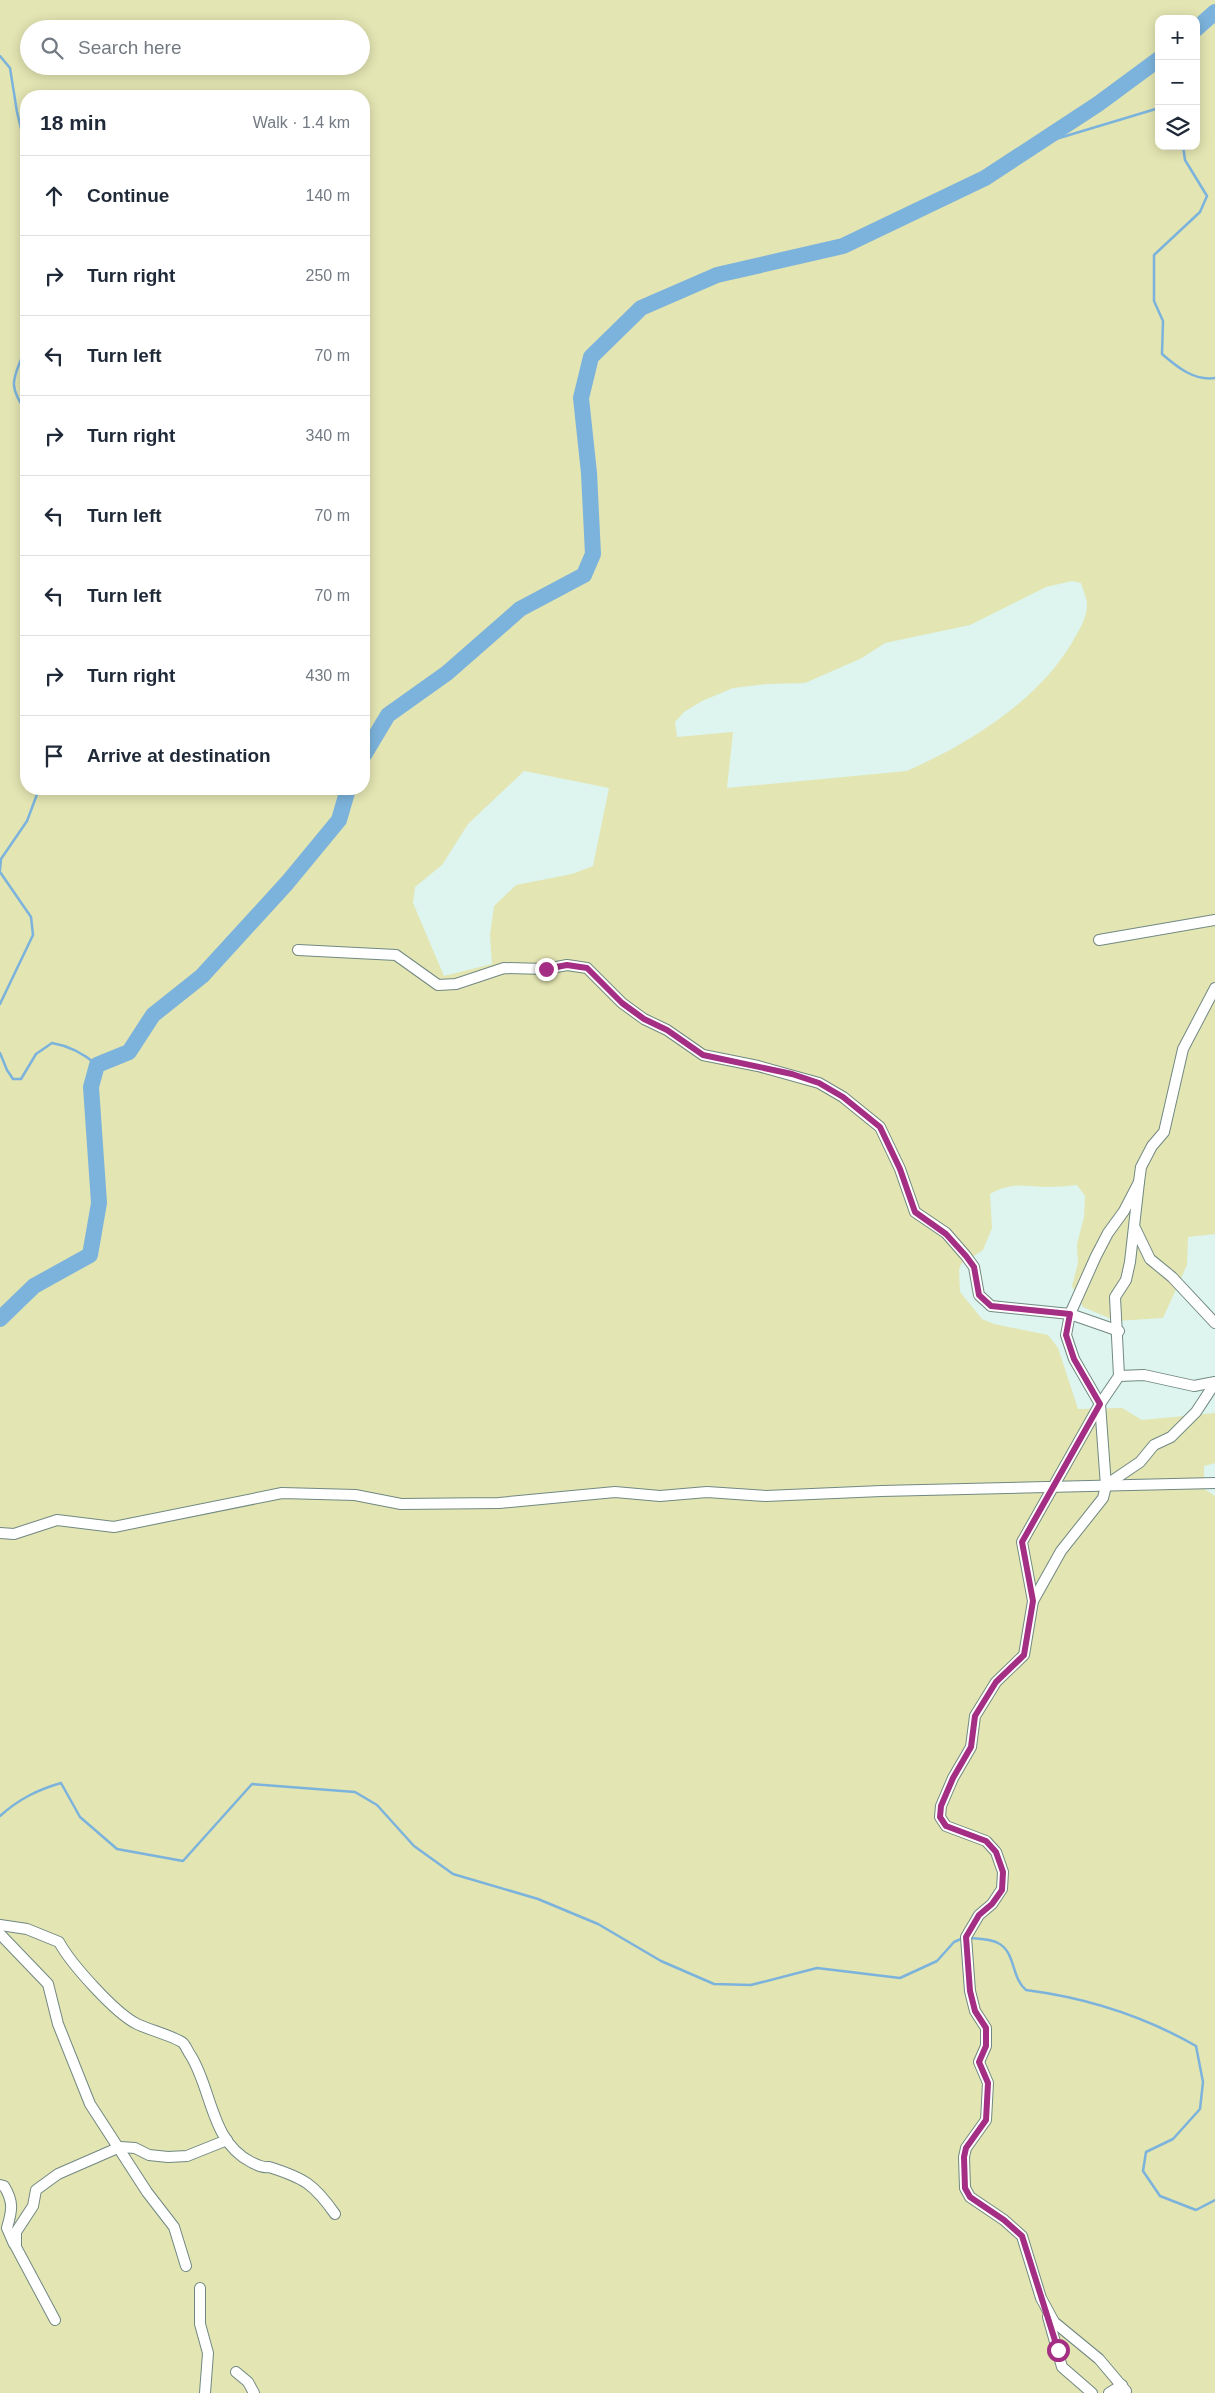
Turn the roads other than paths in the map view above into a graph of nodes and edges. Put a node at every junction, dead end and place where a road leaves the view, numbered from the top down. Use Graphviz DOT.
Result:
graph roads {
  1 [pos="1215,920"];
  2 [pos="1099,940"];
  3 [pos="298,950"];
  4 [pos="1215,988"];
  5 [pos="1139,1182"];
  6 [pos="1135,1228"];
  7 [pos="1070,1314"];
  8 [pos="1215,1323"];
  9 [pos="1119,1331"];
  10 [pos="1120,1376"];
  11 [pos="1215,1383"];
  12 [pos="1100,1404"];
  13 [pos="1215,1483"];
  14 [pos="1106,1486"];
  15 [pos="1051,1488"];
  16 [pos="0,1533"];
  17 [pos="1033,1601"];
  18 [pos="0,1925"];
  19 [pos="0,1934"];
  20 [pos="227,2140"];
  21 [pos="120,2147"];
  22 [pos="0,2185"];
  23 [pos="336,2214"];
  24 [pos="16,2247"];
  25 [pos="1029,2258"];
  26 [pos="186,2266"];
  27 [pos="200,2288"];
  28 [pos="55,2320"];
  29 [pos="236,2372"];
  30 [pos="1123,2390"];
  31 [pos="205,2393"];
  32 [pos="254,2393"];
  33 [pos="1092,2393"];
  34 [pos="1109,2393"];
  1 -- 2 [label="street"];
  3 -- 7 [label="street"];
  4 -- 5 [label="street"];
  5 -- 6 [label="street"];
  5 -- 7 [label="street"];
  6 -- 8 [label="street"];
  6 -- 9 [label="street"];
  7 -- 9 [label="street"];
  7 -- 12 [label="street"];
  9 -- 10 [label="street"];
  10 -- 11 [label="street"];
  10 -- 12 [label="street"];
  11 -- 14 [label="street"];
  12 -- 14 [label="street"];
  12 -- 15 [label="street"];
  13 -- 14 [label="street"];
  14 -- 15 [label="street"];
  14 -- 17 [label="street"];
  15 -- 16 [label="street"];
  15 -- 17 [label="street"];
  17 -- 25 [label="street"];
  18 -- 20 [label="street"];
  19 -- 21 [label="street"];
  20 -- 21 [label="street"];
  20 -- 23 [label="street"];
  21 -- 24 [label="street"];
  21 -- 26 [label="street"];
  22 -- 24 [label="street"];
  24 -- 28 [label="street"];
  25 -- 30 [label="street"];
  25 -- 33 [label="street"];
  27 -- 31 [label="street"];
  29 -- 32 [label="street"];
  30 -- 34 [label="street"];
}
